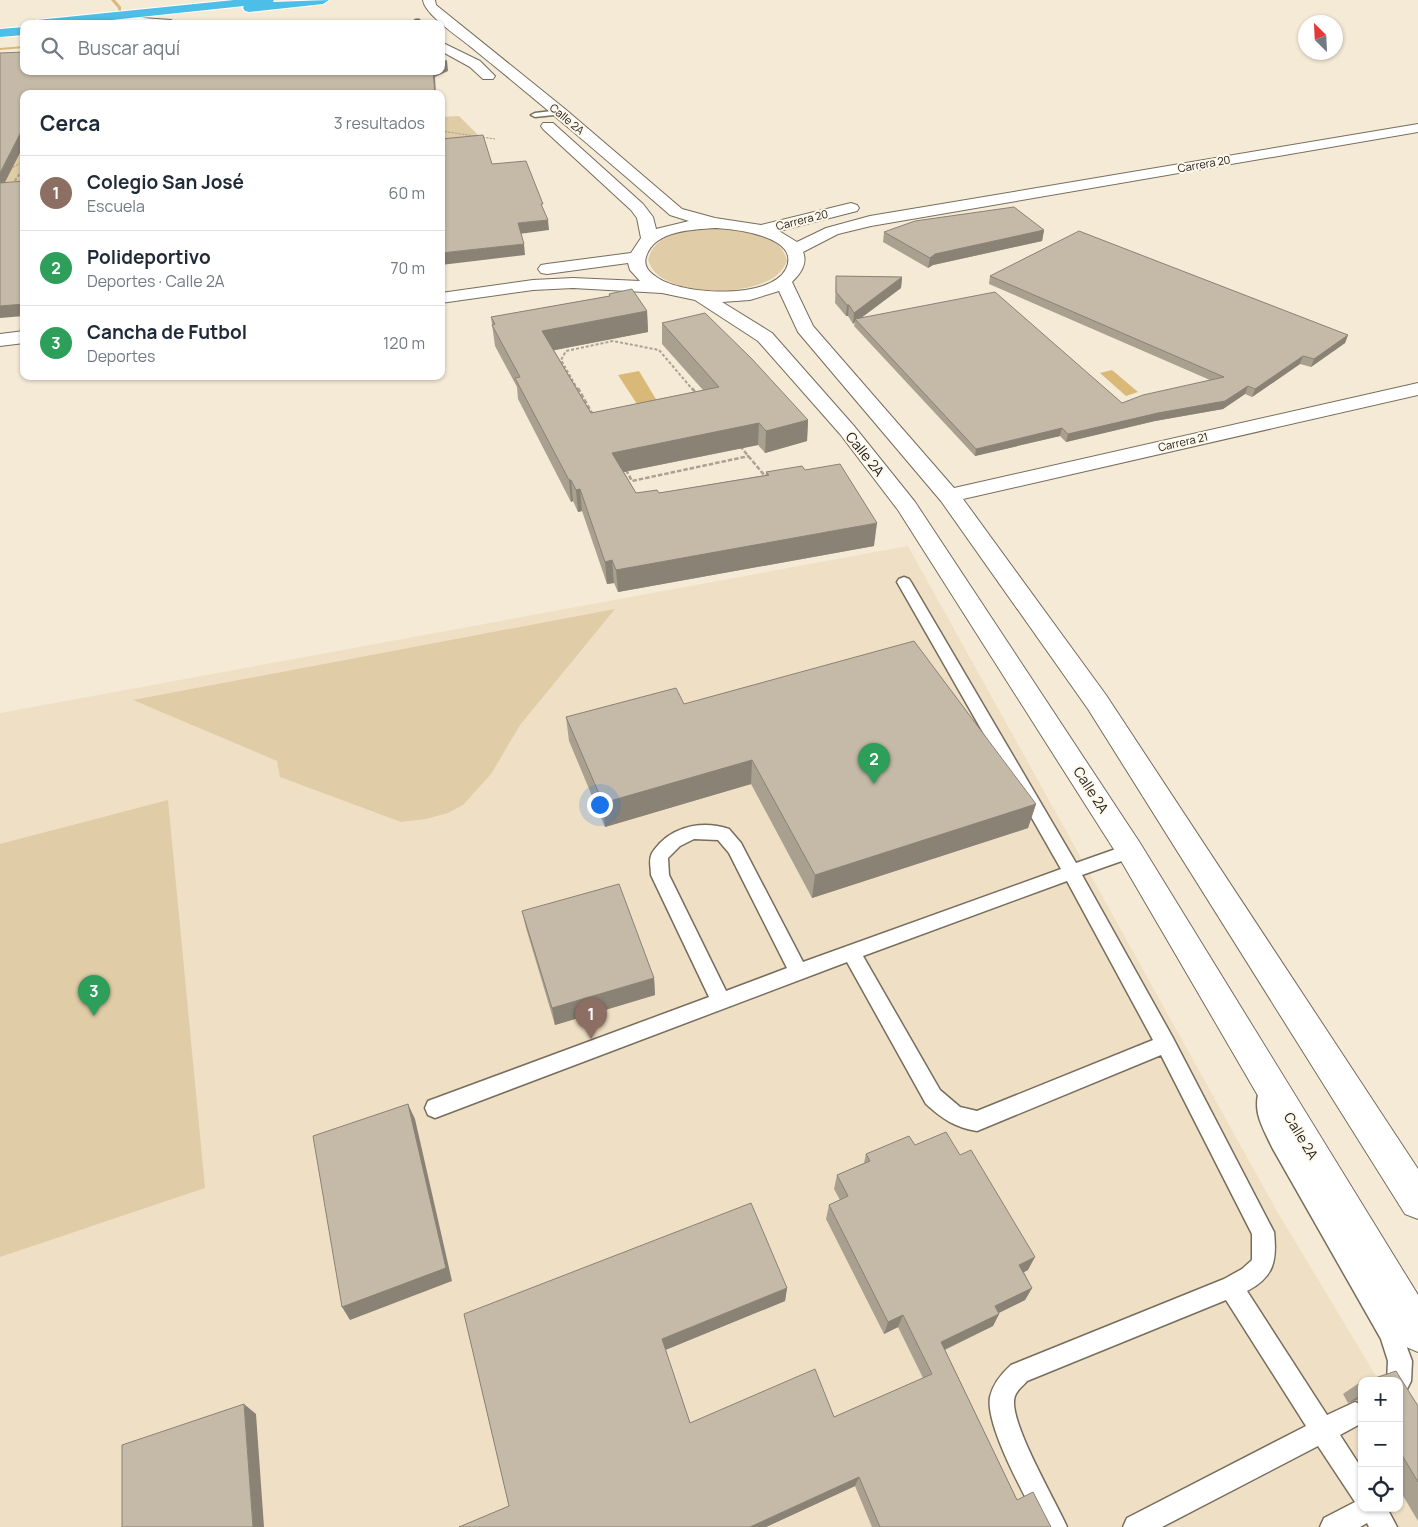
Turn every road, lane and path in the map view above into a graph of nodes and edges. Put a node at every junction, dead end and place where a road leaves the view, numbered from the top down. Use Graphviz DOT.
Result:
graph roads {
  1 [pos="268,0"];
  2 [pos="323,0"];
  3 [pos="429,0"];
  4 [pos="76,20"];
  5 [pos="137,20"];
  6 [pos="20,25"];
  7 [pos="0,26"];
  8 [pos="458,29"];
  9 [pos="20,31"];
  10 [pos="0,32"];
  11 [pos="445,38"];
  12 [pos="445,48"];
  13 [pos="498,83"];
  14 [pos="536,115"];
  15 [pos="563,115"];
  16 [pos="1418,128"];
  17 [pos="445,132"];
  18 [pos="495,139"];
  19 [pos="20,164"];
  20 [pos="8,171"];
  21 [pos="20,173"];
  22 [pos="10,188"];
  23 [pos="919,197"];
  24 [pos="989,201"];
  25 [pos="867,205"];
  26 [pos="715,223"];
  27 [pos="763,230"];
  28 [pos="650,239"];
  29 [pos="794,250"];
  30 [pos="637,257"];
  31 [pos="783,281"];
  32 [pos="445,282"];
  33 [pos="666,288"];
  34 [pos="445,297"];
  35 [pos="702,297"];
  36 [pos="20,338"];
  37 [pos="0,340"];
  38 [pos="20,354"];
  39 [pos="0,356"];
  40 [pos="1418,389"];
  41 [pos="697,395"];
  42 [pos="594,416"];
  43 [pos="736,441"];
  44 [pos="748,456"];
  45 [pos="623,465"];
  46 [pos="774,474"];
  47 [pos="949,496"];
  48 [pos="904,582"];
  49 [pos="1130,851"];
  50 [pos="1071,874"];
  51 [pos="851,952"];
  52 [pos="799,972"];
  53 [pos="721,1001"];
  54 [pos="1166,1044"];
  55 [pos="1269,1083"];
  56 [pos="435,1108"];
  57 [pos="1418,1202"];
  58 [pos="1231,1287"];
  59 [pos="1418,1332"];
  60 [pos="1399,1377"];
  61 [pos="1355,1414"];
  62 [pos="1323,1432"];
  63 [pos="1358,1486"];
  64 [pos="1363,1512"];
  65 [pos="1374,1512"];
  66 [pos="1054,1527"];
  67 [pos="1136,1527"];
  68 [pos="1333,1527"];
  69 [pos="1384,1527"];
  1 -- 4 [label="highway"];
  2 -- 5 [label="highway"];
  3 -- 8 [label="street, Calle 2A"];
  6 -- 7 [label="highway"];
  8 -- 11 [label="street"];
  8 -- 15 [label="street, Calle 2A"];
  9 -- 10 [label="highway"];
  12 -- 13 [label="street"];
  14 -- 15 [label="lane"];
  14 -- 28 [label="street, Calle 2A"];
  15 -- 26 [label="street, Calle 2A"];
  16 -- 24 [label="street, Carrera 20"];
  17 -- 18 [label="path"];
  19 -- 20 [label="path"];
  21 -- 22 [label="path"];
  23 -- 24 [label="street, Carrera 20"];
  24 -- 29 [label="street, Carrera 20"];
  25 -- 27 [label="street, Carrera 20"];
  26 -- 27 [label="street"];
  26 -- 28 [label="street"];
  27 -- 29 [label="street"];
  28 -- 30 [label="street"];
  29 -- 31 [label="street"];
  30 -- 32 [label="street"];
  30 -- 33 [label="street"];
  31 -- 35 [label="street"];
  31 -- 47 [label="street"];
  33 -- 34 [label="street"];
  33 -- 35 [label="street"];
  35 -- 49 [label="street, Calle 2A"];
  36 -- 37 [label="street"];
  38 -- 39 [label="street"];
  40 -- 47 [label="street, Carrera 21"];
  41 -- 42 [label="path"];
  43 -- 44 [label="path"];
  44 -- 45 [label="path"];
  44 -- 46 [label="path"];
  47 -- 57 [label="street"];
  48 -- 50 [label="lane"];
  49 -- 50 [label="lane"];
  49 -- 55 [label="street, Calle 2A"];
  50 -- 51 [label="lane"];
  50 -- 54 [label="lane"];
  51 -- 52 [label="lane"];
  51 -- 54 [label="lane"];
  52 -- 53 [label="lane"];
  52 -- 53 [label="lane"];
  53 -- 56 [label="lane"];
  54 -- 58 [label="lane"];
  55 -- 59 [label="street, Calle 2A"];
  55 -- 60 [label="lane"];
  58 -- 62 [label="lane"];
  58 -- 66 [label="lane"];
  61 -- 62 [label="lane"];
  62 -- 63 [label="lane"];
  62 -- 67 [label="lane"];
  64 -- 68 [label="lane"];
  65 -- 69 [label="lane"];
}
